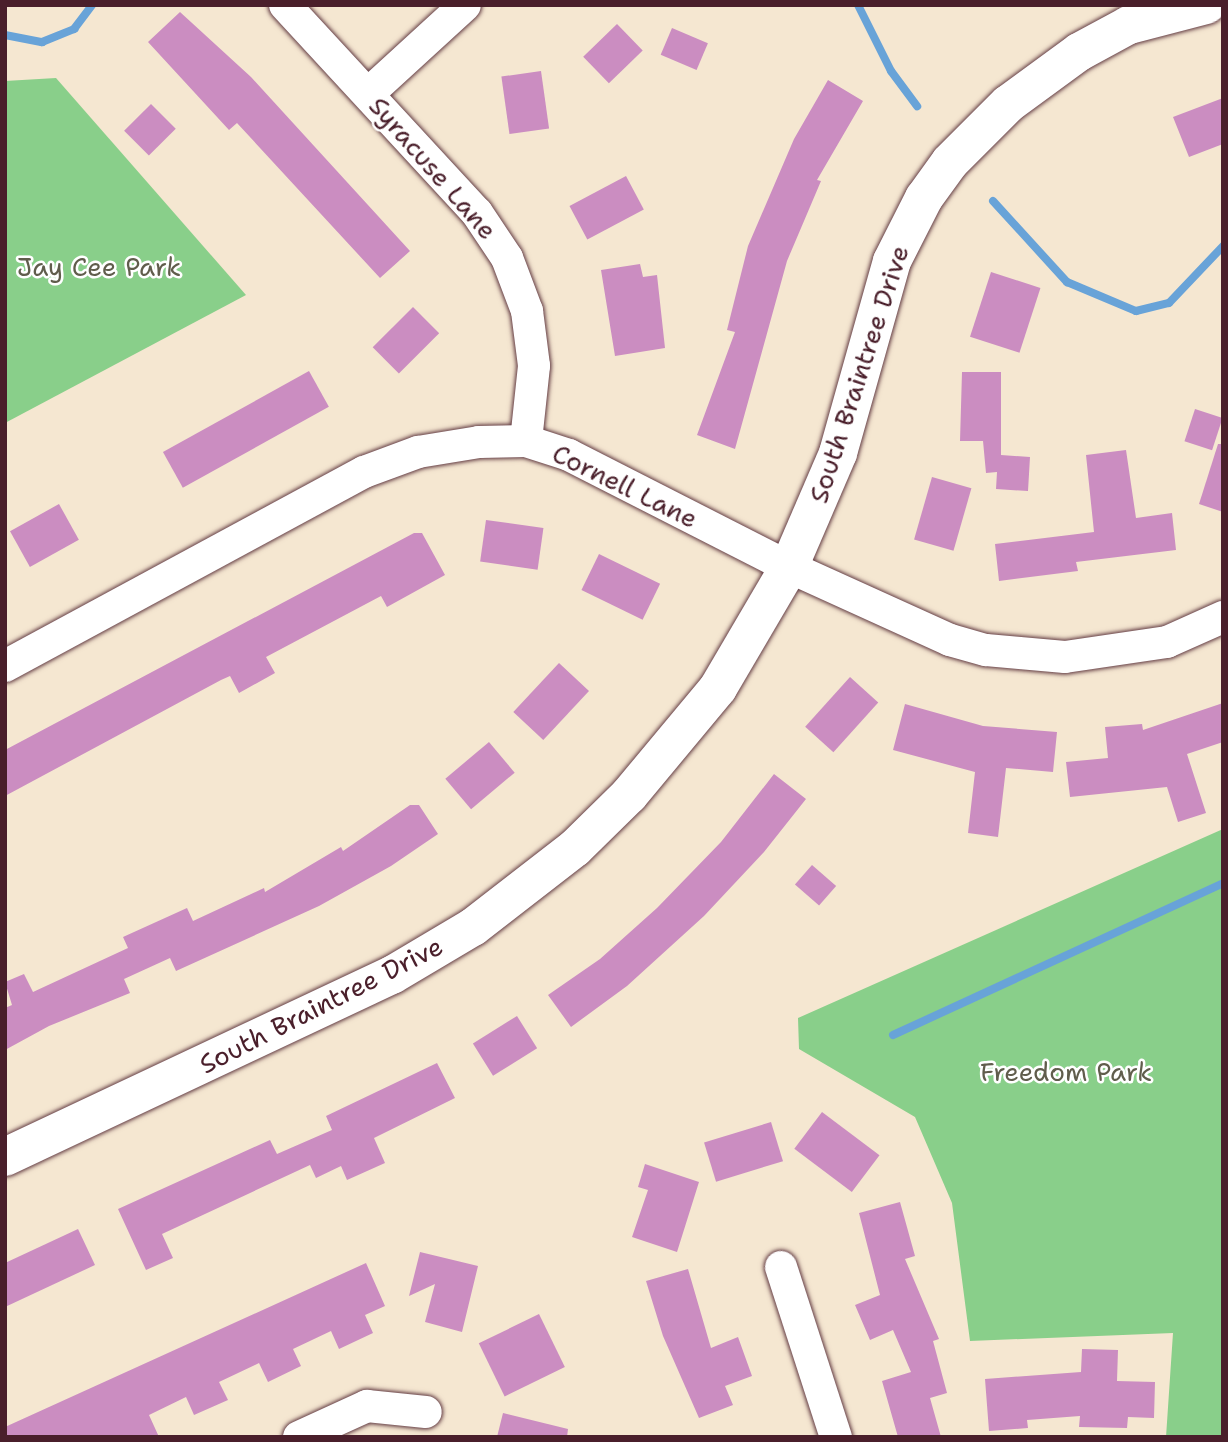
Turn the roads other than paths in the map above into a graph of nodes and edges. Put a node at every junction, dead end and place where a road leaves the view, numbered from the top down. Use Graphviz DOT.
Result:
graph roads {
  1 [pos="285,5"];
  2 [pos="465,5"];
  3 [pos="1206,5"];
  4 [pos="1124,15"];
  5 [pos="369,93"];
  6 [pos="526,441"];
  7 [pos="789,567"];
  8 [pos="1223,617"];
  9 [pos="5,666"];
  10 [pos="5,1157"];
  11 [pos="781,1267"];
  12 [pos="426,1412"];
  13 [pos="299,1437"];
  14 [pos="836,1437"];
  1 -- 5 [label="street, Syracuse Lane"];
  2 -- 5 [label="street"];
  3 -- 4 [label="street, South Braintree Drive"];
  4 -- 7 [label="street, South Braintree Drive"];
  5 -- 6 [label="street, Syracuse Lane"];
  6 -- 7 [label="street, Cornell Lane"];
  6 -- 9 [label="street, Cornell Lane"];
  7 -- 8 [label="street, Cornell Lane"];
  7 -- 10 [label="street, South Braintree Drive"];
  11 -- 14 [label="street"];
  12 -- 13 [label="street"];
}
